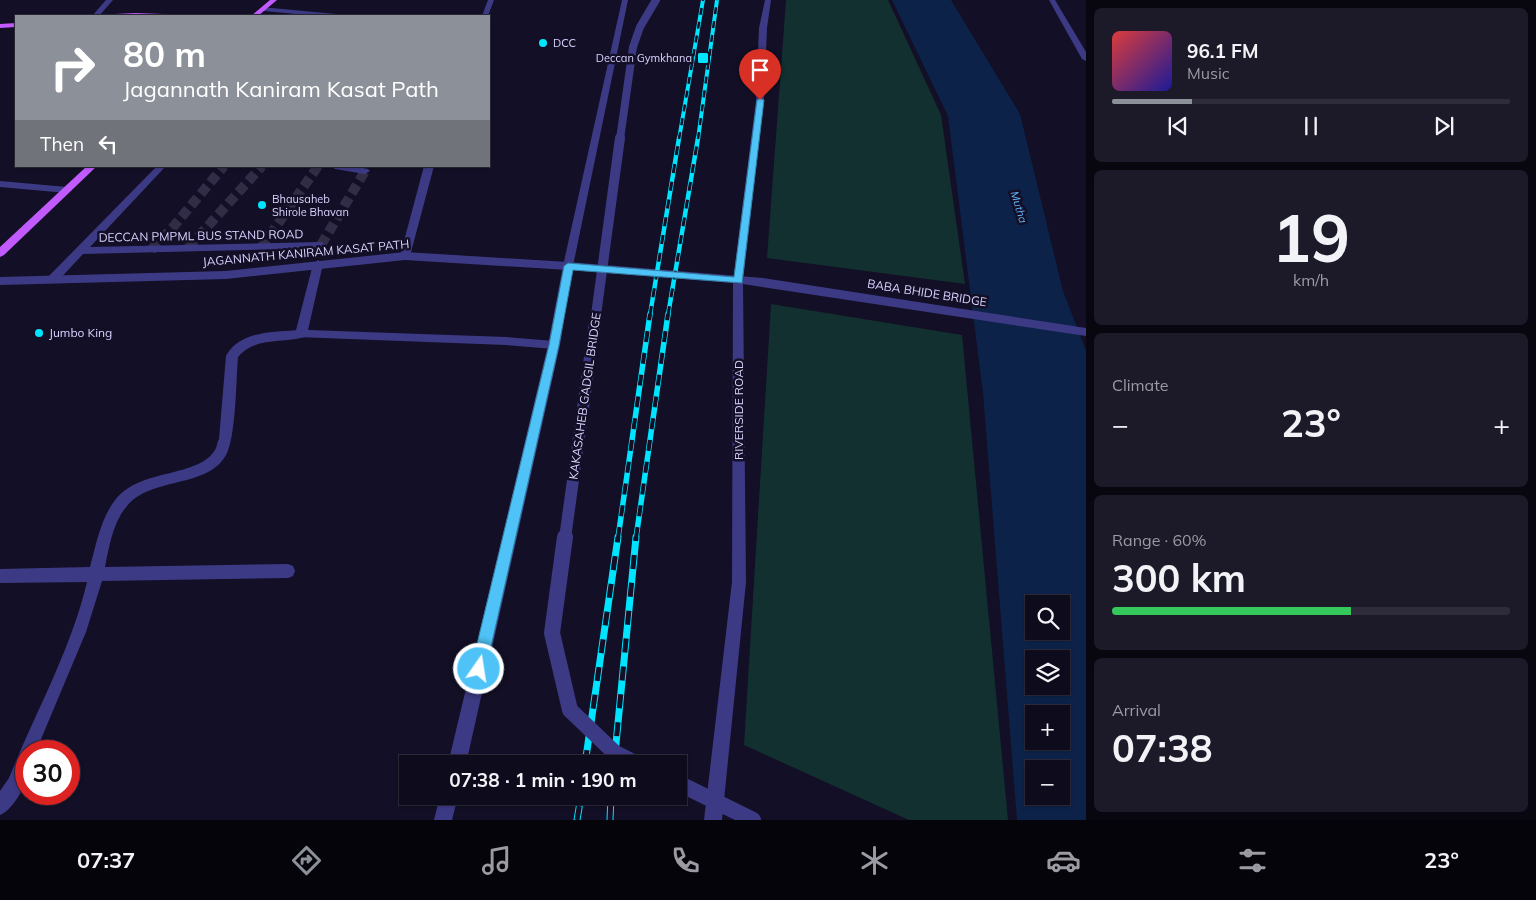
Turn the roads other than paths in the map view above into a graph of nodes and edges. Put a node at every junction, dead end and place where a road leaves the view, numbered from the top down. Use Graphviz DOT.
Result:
graph roads {
  1 [pos="110,0"];
  2 [pos="274,0"];
  3 [pos="491,0"];
  4 [pos="625,0"];
  5 [pos="656,0"];
  6 [pos="768,0"];
  7 [pos="1052,0"];
  8 [pos="264,9"];
  9 [pos="96,15"];
  10 [pos="255,15"];
  11 [pos="326,15"];
  12 [pos="485,15"];
  13 [pos="15,25"];
  14 [pos="0,26"];
  15 [pos="1086,60"];
  16 [pos="92,167"];
  17 [pos="161,167"];
  18 [pos="341,167"];
  19 [pos="429,167"];
  20 [pos="365,171"];
  21 [pos="0,184"];
  22 [pos="68,190"];
  23 [pos="321,245"];
  24 [pos="81,251"];
  25 [pos="0,252"];
  26 [pos="405,256"];
  27 [pos="318,264"];
  28 [pos="568,266"];
  29 [pos="52,280"];
  30 [pos="0,281"];
  31 [pos="738,281"];
  32 [pos="763,282"];
  33 [pos="1086,332"];
  34 [pos="301,334"];
  35 [pos="554,345"];
  36 [pos="288,571"];
  37 [pos="97,573"];
  38 [pos="0,576"];
  39 [pos="33,740"];
  40 [pos="458,755"];
  41 [pos="619,755"];
  42 [pos="15,782"];
  43 [pos="687,787"];
  44 [pos="447,805"];
  45 [pos="0,806"];
  46 [pos="444,820"];
  47 [pos="712,820"];
  48 [pos="754,820"];
  1 -- 9 [label="street"];
  2 -- 8 [label="main road"];
  3 -- 12 [label="street"];
  4 -- 28 [label="street"];
  5 -- 41 [label="street, KAKASAHEB GADGIL BRIDGE, bridge"];
  6 -- 31 [label="street, RIVERSIDE ROAD"];
  7 -- 15 [label="street"];
  8 -- 10 [label="main road"];
  8 -- 11 [label="street"];
  13 -- 14 [label="main road"];
  16 -- 22 [label="main road"];
  17 -- 24 [label="street"];
  18 -- 20 [label="street"];
  19 -- 26 [label="street"];
  21 -- 22 [label="street"];
  22 -- 25 [label="main road"];
  23 -- 24 [label="street, DECCAN PMPML BUS STAND ROAD"];
  24 -- 29 [label="street"];
  26 -- 27 [label="street, JAGANNATH KANIRAM KASAT PATH"];
  26 -- 28 [label="street, JAGANNATH KANIRAM KASAT PATH"];
  27 -- 29 [label="street, JAGANNATH KANIRAM KASAT PATH"];
  27 -- 34 [label="street"];
  28 -- 31 [label="street, JAGANNATH KANIRAM KASAT PATH"];
  28 -- 35 [label="street"];
  29 -- 30 [label="street, JAGANNATH KANIRAM KASAT PATH"];
  31 -- 32 [label="street, JAGANNATH KANIRAM KASAT PATH"];
  31 -- 47 [label="street, RIVERSIDE ROAD"];
  32 -- 33 [label="street, BABA BHIDE BRIDGE"];
  34 -- 35 [label="street"];
  34 -- 37 [label="street"];
  35 -- 40 [label="street"];
  36 -- 37 [label="street"];
  37 -- 38 [label="street"];
  37 -- 39 [label="street"];
  42 -- 45 [label="street"];
  43 -- 48 [label="street, bridge"];
  44 -- 46 [label="street"];
}
